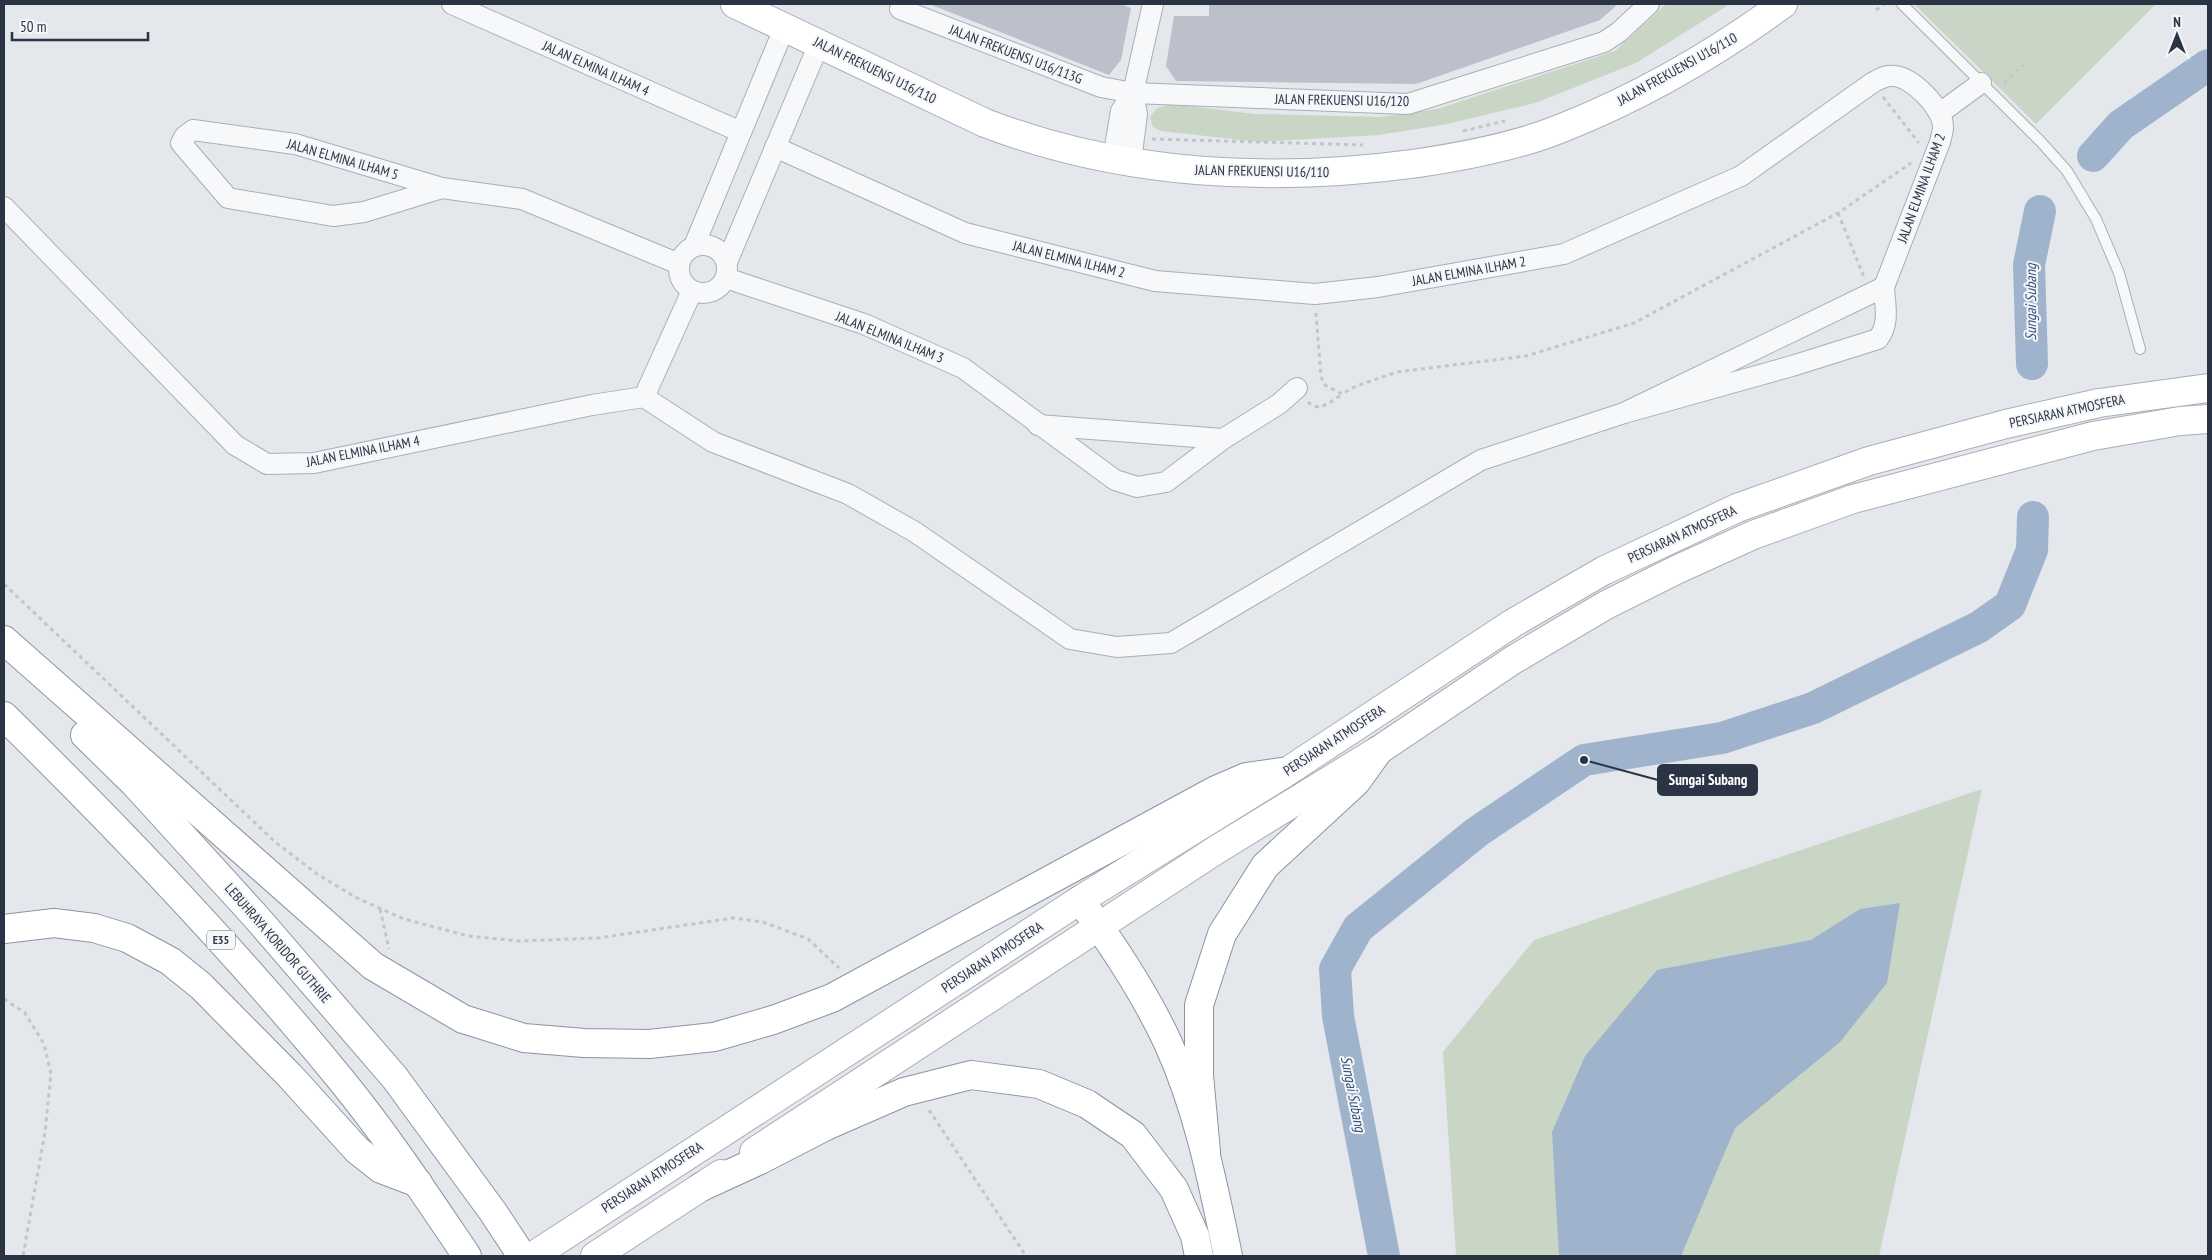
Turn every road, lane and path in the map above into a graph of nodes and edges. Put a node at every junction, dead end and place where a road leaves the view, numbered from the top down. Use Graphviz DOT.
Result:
graph roads {
  1 [pos="452,4"];
  2 [pos="735,4"];
  3 [pos="1153,4"];
  4 [pos="1649,4"];
  5 [pos="1783,4"];
  6 [pos="1884,4"];
  7 [pos="1902,4"];
  8 [pos="900,9"];
  9 [pos="1876,10"];
  10 [pos="784,26"];
  11 [pos="819,44"];
  12 [pos="2022,65"];
  13 [pos="1981,82"];
  14 [pos="1872,83"];
  15 [pos="2004,84"];
  16 [pos="1132,93"];
  17 [pos="1940,113"];
  18 [pos="741,132"];
  19 [pos="775,147"];
  20 [pos="1921,147"];
  21 [pos="1916,159"];
  22 [pos="1122,160"];
  23 [pos="442,188"];
  24 [pos="4,208"];
  25 [pos="1838,213"];
  26 [pos="694,246"];
  27 [pos="679,264"];
  28 [pos="726,270"];
  29 [pos="1878,290"];
  30 [pos="692,291"];
  31 [pos="1315,294"];
  32 [pos="2140,349"];
  33 [pos="1297,388"];
  34 [pos="2208,388"];
  35 [pos="1342,394"];
  36 [pos="644,398"];
  37 [pos="1624,414"];
  38 [pos="2208,419"];
  39 [pos="1038,425"];
  40 [pos="1223,439"];
  41 [pos="4,584"];
  42 [pos="4,640"];
  43 [pos="4,654"];
  44 [pos="4,716"];
  45 [pos="1379,750"];
  46 [pos="1288,770"];
  47 [pos="1080,900"];
  48 [pos="380,908"];
  49 [pos="1099,927"];
  50 [pos="4,929"];
  51 [pos="839,968"];
  52 [pos="396,979"];
  53 [pos="4,999"];
  54 [pos="929,1110"];
  55 [pos="1206,1152"];
  56 [pos="418,1183"];
  57 [pos="701,1187"];
  58 [pos="493,1212"];
  59 [pos="1025,1255"];
  60 [pos="23,1256"];
  61 [pos="467,1256"];
  62 [pos="522,1256"];
  63 [pos="532,1256"];
  64 [pos="594,1256"];
  65 [pos="1199,1256"];
  66 [pos="1228,1256"];
  1 -- 18 [label="street, JALAN ELMINA ILHAM 4"];
  2 -- 10 [label="main road, JALAN FREKUENSI U16/110"];
  3 -- 16 [label="street"];
  4 -- 16 [label="street, JALAN FREKUENSI U16/120"];
  5 -- 22 [label="main road, JALAN FREKUENSI U16/110"];
  6 -- 9 [label="path"];
  7 -- 13 [label="lane"];
  8 -- 16 [label="street, JALAN FREKUENSI U16/113G"];
  10 -- 11 [label="main road, JALAN FREKUENSI U16/110"];
  10 -- 18 [label="street"];
  11 -- 19 [label="street"];
  11 -- 22 [label="main road, JALAN FREKUENSI U16/110"];
  12 -- 15 [label="path"];
  13 -- 17 [label="street"];
  13 -- 32 [label="lane"];
  14 -- 17 [label="street, JALAN ELMINA ILHAM 2"];
  14 -- 20 [label="path"];
  14 -- 31 [label="street, JALAN ELMINA ILHAM 2"];
  16 -- 22 [label="street"];
  17 -- 29 [label="street, JALAN ELMINA ILHAM 2"];
  18 -- 26 [label="street"];
  19 -- 28 [label="street"];
  19 -- 31 [label="street, JALAN ELMINA ILHAM 2"];
  21 -- 25 [label="path"];
  23 -- 23 [label="street, JALAN ELMINA ILHAM 5"];
  23 -- 27 [label="street, JALAN ELMINA ILHAM 5"];
  24 -- 36 [label="street, JALAN ELMINA ILHAM 4"];
  25 -- 29 [label="path"];
  25 -- 35 [label="path"];
  26 -- 27 [label="street"];
  26 -- 28 [label="street"];
  27 -- 30 [label="street"];
  28 -- 30 [label="street"];
  28 -- 39 [label="street, JALAN ELMINA ILHAM 3"];
  29 -- 37 [label="street, JALAN ELMINA ILHAM 2"];
  29 -- 37 [label="street, JALAN ELMINA ILHAM 2"];
  30 -- 36 [label="street"];
  31 -- 35 [label="path"];
  33 -- 35 [label="path"];
  33 -- 40 [label="street, JALAN ELMINA ILHAM 3"];
  34 -- 46 [label="main road, PERSIARAN ATMOSFERA"];
  36 -- 37 [label="street, JALAN ELMINA ILHAM 2"];
  38 -- 45 [label="main road"];
  39 -- 40 [label="street"];
  39 -- 40 [label="street, JALAN ELMINA ILHAM 3"];
  41 -- 48 [label="path"];
  42 -- 52 [label="main road"];
  43 -- 58 [label="main road, LEBUHRAYA KORIDOR GUTHRIE"];
  44 -- 56 [label="main road, E35"];
  45 -- 49 [label="main road"];
  45 -- 55 [label="main road"];
  46 -- 47 [label="main road, PERSIARAN ATMOSFERA"];
  46 -- 52 [label="main road"];
  47 -- 49 [label="main road"];
  47 -- 63 [label="main road, PERSIARAN ATMOSFERA"];
  48 -- 51 [label="path"];
  48 -- 52 [label="path"];
  49 -- 55 [label="main road"];
  49 -- 57 [label="main road"];
  50 -- 56 [label="main road"];
  53 -- 60 [label="path"];
  54 -- 59 [label="path"];
  55 -- 66 [label="main road"];
  56 -- 61 [label="main road, E35"];
  57 -- 64 [label="main road"];
  57 -- 65 [label="main road"];
  58 -- 62 [label="main road, LEBUHRAYA KORIDOR GUTHRIE"];
  58 -- 63 [label="main road"];
}
